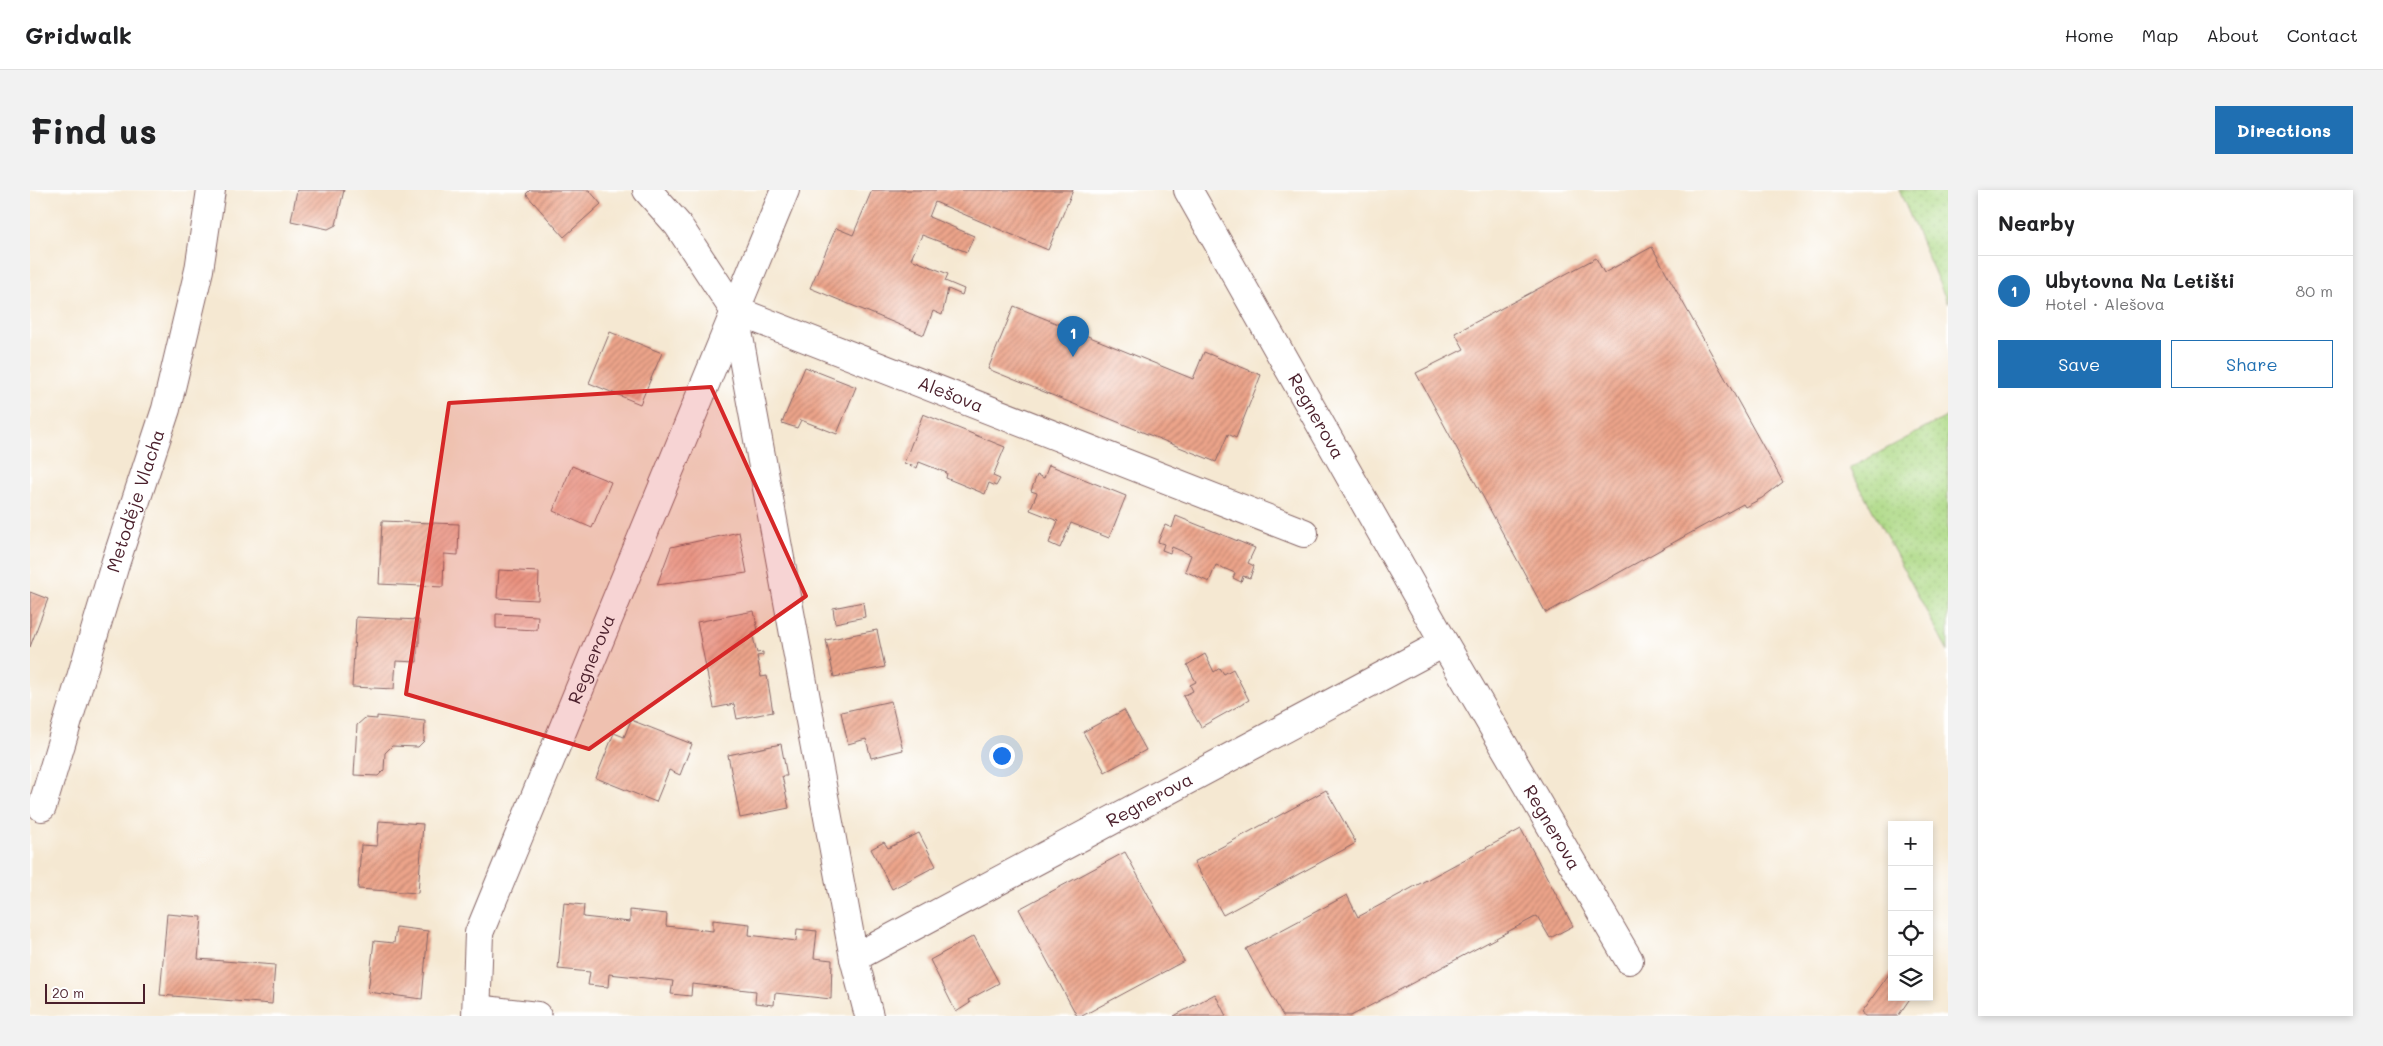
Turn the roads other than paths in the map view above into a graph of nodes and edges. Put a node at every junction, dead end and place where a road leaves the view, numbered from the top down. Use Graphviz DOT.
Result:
graph roads {
  1 [pos="211,190"];
  2 [pos="647,190"];
  3 [pos="785,190"];
  4 [pos="1188,190"];
  5 [pos="734,310"];
  6 [pos="1304,533"];
  7 [pos="1444,643"];
  8 [pos="42,807"];
  9 [pos="854,958"];
  10 [pos="1629,960"];
  11 [pos="477,1013"];
  12 [pos="537,1016"];
  13 [pos="869,1016"];
  1 -- 8 [label="street, Metoděje Vlacha"];
  2 -- 5 [label="street"];
  3 -- 5 [label="street, Regnerova"];
  4 -- 7 [label="street, Regnerova"];
  5 -- 6 [label="street, Alešova"];
  5 -- 9 [label="street"];
  5 -- 11 [label="street, Regnerova"];
  7 -- 9 [label="street, Regnerova"];
  7 -- 10 [label="street, Regnerova"];
  9 -- 13 [label="street"];
  11 -- 12 [label="street"];
}
